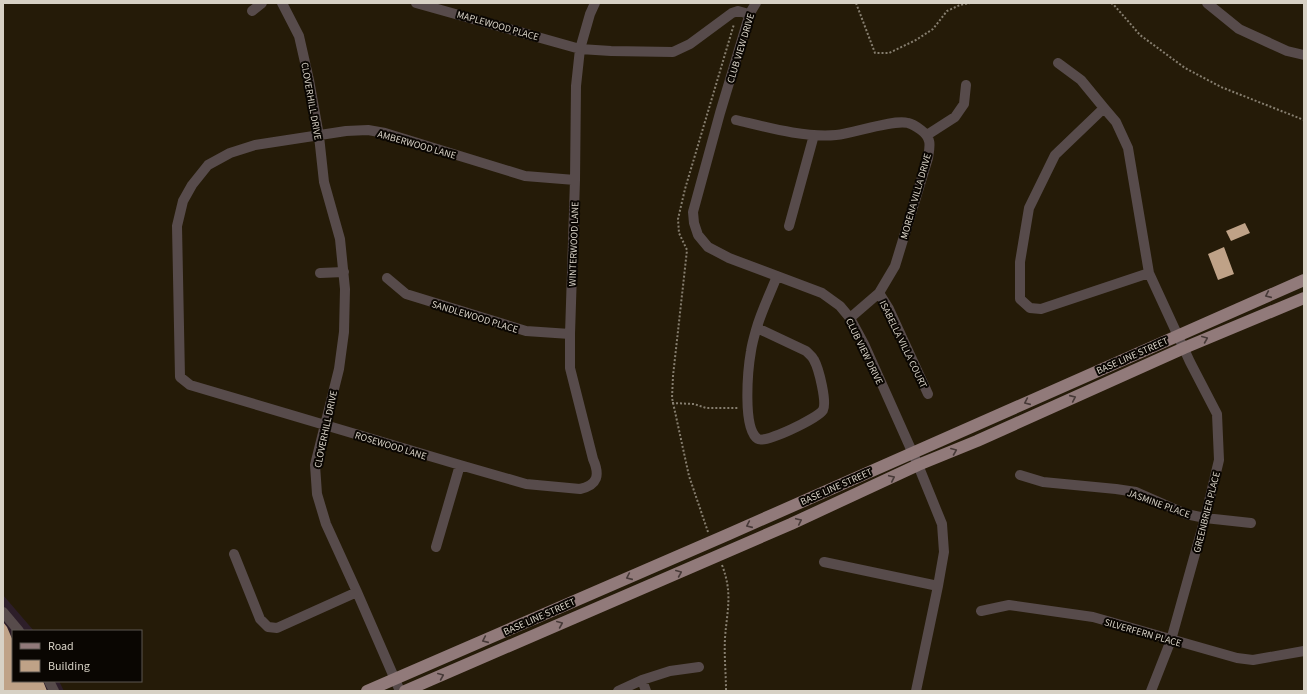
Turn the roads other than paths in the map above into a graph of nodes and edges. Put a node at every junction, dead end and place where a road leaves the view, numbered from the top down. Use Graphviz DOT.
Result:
graph roads {
  1 [pos="262,3"];
  2 [pos="282,3"];
  3 [pos="416,3"];
  4 [pos="595,3"];
  5 [pos="756,3"];
  6 [pos="1207,3"];
  7 [pos="252,11"];
  8 [pos="750,14"];
  9 [pos="580,49"];
  10 [pos="1304,55"];
  11 [pos="1058,63"];
  12 [pos="966,85"];
  13 [pos="1104,108"];
  14 [pos="736,120"];
  15 [pos="814,135"];
  16 [pos="928,135"];
  17 [pos="318,136"];
  18 [pos="575,180"];
  19 [pos="789,226"];
  20 [pos="344,272"];
  21 [pos="320,273"];
  22 [pos="1149,273"];
  23 [pos="777,276"];
  24 [pos="387,278"];
  25 [pos="1304,280"];
  26 [pos="879,293"];
  27 [pos="1304,298"];
  28 [pos="850,318"];
  29 [pos="757,328"];
  30 [pos="570,334"];
  31 [pos="1178,335"];
  32 [pos="1184,348"];
  33 [pos="190,385"];
  34 [pos="928,394"];
  35 [pos="325,425"];
  36 [pos="912,452"];
  37 [pos="460,465"];
  38 [pos="918,465"];
  39 [pos="1020,475"];
  40 [pos="594,482"];
  41 [pos="1205,518"];
  42 [pos="1251,523"];
  43 [pos="436,547"];
  44 [pos="234,554"];
  45 [pos="824,562"];
  46 [pos="938,586"];
  47 [pos="357,592"];
  48 [pos="981,611"];
  49 [pos="3,612"];
  50 [pos="18,630"];
  51 [pos="1171,640"];
  52 [pos="1304,651"];
  53 [pos="699,667"];
  54 [pos="395,679"];
  55 [pos="642,680"];
  56 [pos="50,682"];
  57 [pos="54,691"];
  58 [pos="368,691"];
  59 [pos="400,691"];
  60 [pos="405,691"];
  61 [pos="618,691"];
  62 [pos="646,691"];
  63 [pos="916,691"];
  64 [pos="1151,691"];
  1 -- 7 [label="street"];
  2 -- 17 [label="street, CLOVERHILL DRIVE"];
  3 -- 9 [label="street, MAPLEWOOD PLACE"];
  4 -- 9 [label="street, WINTERWOOD LANE"];
  5 -- 8 [label="street, CLUB VIEW DRIVE"];
  6 -- 10 [label="street"];
  8 -- 9 [label="street, MAPLEWOOD PLACE"];
  8 -- 23 [label="street, CLUB VIEW DRIVE"];
  9 -- 18 [label="street, WINTERWOOD LANE"];
  11 -- 13 [label="street, GREENBRIER PLACE"];
  12 -- 16 [label="street"];
  13 -- 22 [label="street, GREENBRIER PLACE"];
  13 -- 22 [label="street"];
  14 -- 15 [label="street"];
  15 -- 16 [label="street"];
  15 -- 19 [label="street"];
  16 -- 26 [label="street, MORENA VILLA DRIVE"];
  17 -- 18 [label="street, AMBERWOOD LANE"];
  17 -- 20 [label="street, CLOVERHILL DRIVE"];
  17 -- 33 [label="street, AMBERWOOD LANE"];
  18 -- 30 [label="street, WINTERWOOD LANE"];
  20 -- 21 [label="street"];
  20 -- 35 [label="street, CLOVERHILL DRIVE"];
  22 -- 31 [label="street, GREENBRIER PLACE"];
  23 -- 28 [label="street, CLUB VIEW DRIVE"];
  23 -- 29 [label="street"];
  24 -- 30 [label="street, SANDLEWOOD PLACE"];
  25 -- 31 [label="main road, BASE LINE STREET, one-way"];
  26 -- 28 [label="street, MORENA VILLA DRIVE"];
  26 -- 34 [label="street, ISABELLA VILLA COURT"];
  32 -- 27 [label="main road, BASE LINE STREET, one-way"];
  28 -- 36 [label="street, CLUB VIEW DRIVE"];
  29 -- 29 [label="street"];
  30 -- 40 [label="street, WINTERWOOD LANE"];
  31 -- 32 [label="street, GREENBRIER PLACE"];
  31 -- 36 [label="main road, BASE LINE STREET, one-way"];
  38 -- 32 [label="main road, BASE LINE STREET, one-way"];
  32 -- 41 [label="street, GREENBRIER PLACE"];
  33 -- 35 [label="street, ROSEWOOD LANE"];
  35 -- 37 [label="street, ROSEWOOD LANE"];
  35 -- 47 [label="street, CLOVERHILL DRIVE"];
  36 -- 38 [label="street, CLUB VIEW DRIVE"];
  36 -- 54 [label="main road, BASE LINE STREET, one-way"];
  37 -- 40 [label="street, ROSEWOOD LANE"];
  37 -- 43 [label="street"];
  38 -- 46 [label="street, CLUB VIEW DRIVE"];
  60 -- 38 [label="main road, BASE LINE STREET, one-way"];
  39 -- 41 [label="street, JASMINE PLACE"];
  41 -- 42 [label="street, JASMINE PLACE"];
  41 -- 51 [label="street, GREENBRIER PLACE"];
  44 -- 47 [label="street"];
  45 -- 46 [label="street"];
  46 -- 63 [label="street, CLUB VIEW DRIVE"];
  47 -- 54 [label="street, CLOVERHILL DRIVE"];
  48 -- 51 [label="street, SILVERFERN PLACE"];
  49 -- 50 [label="street"];
  51 -- 52 [label="street, SILVERFERN PLACE"];
  51 -- 64 [label="street, GREENBRIER PLACE"];
  53 -- 55 [label="street"];
  54 -- 58 [label="main road, BASE LINE STREET"];
  54 -- 59 [label="street, CLOVERHILL DRIVE"];
  55 -- 61 [label="street"];
  55 -- 62 [label="street"];
  56 -- 57 [label="street"];
}
